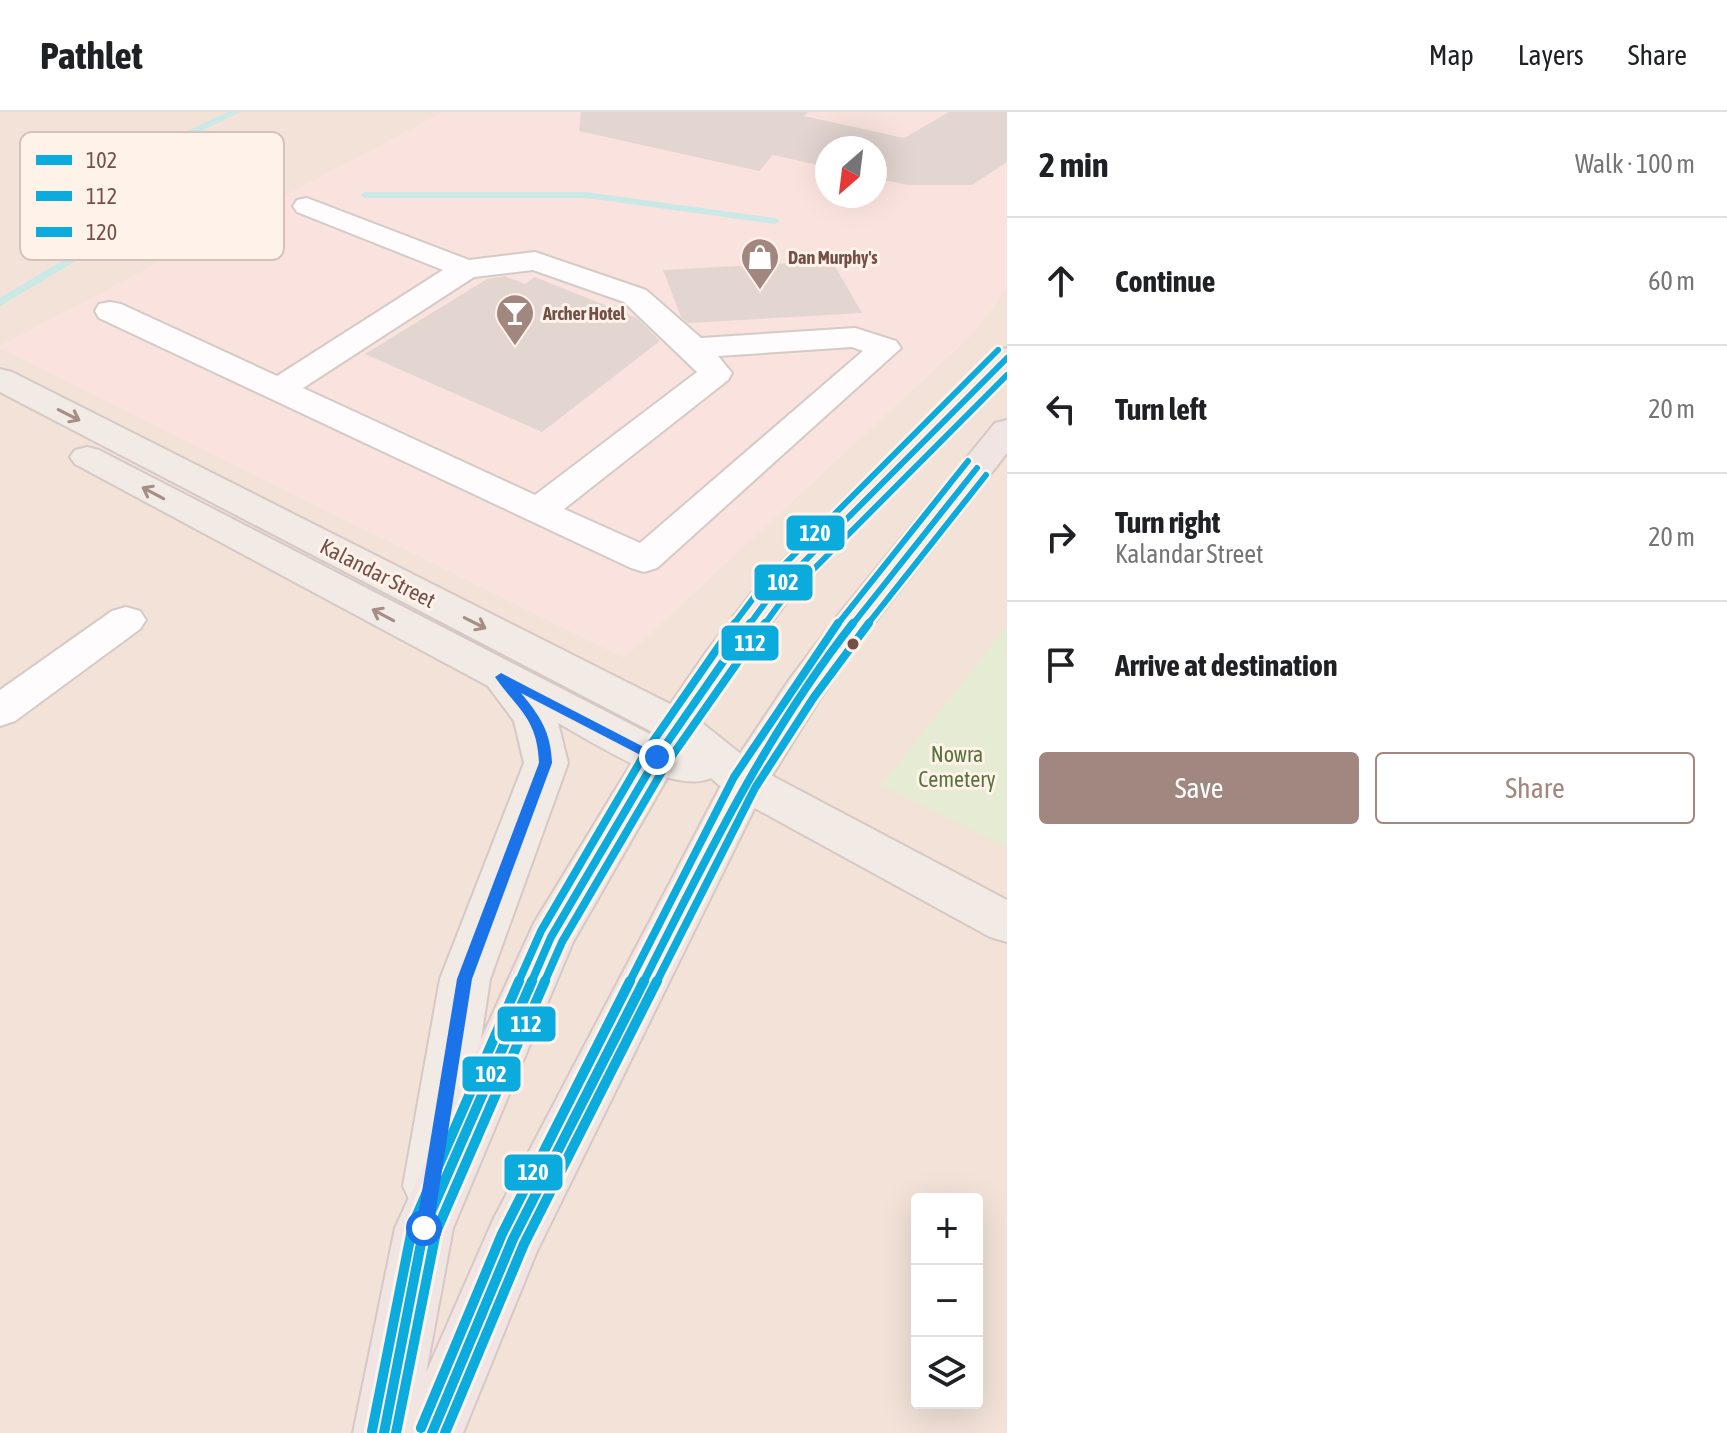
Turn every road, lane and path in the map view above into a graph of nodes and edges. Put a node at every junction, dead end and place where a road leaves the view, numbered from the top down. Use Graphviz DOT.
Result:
graph roads {
  1 [pos="307,206"];
  2 [pos="466,269"];
  3 [pos="110,311"];
  4 [pos="693,348"];
  5 [pos="1007,358"];
  6 [pos="0,379"];
  7 [pos="277,391"];
  8 [pos="0,411"];
  9 [pos="1007,430"];
  10 [pos="538,511"];
  11 [pos="126,620"];
  12 [pos="501,677"];
  13 [pos="0,711"];
  14 [pos="667,742"];
  15 [pos="745,782"];
  16 [pos="1007,923"];
  17 [pos="424,1228"];
  18 [pos="384,1433"];
  19 [pos="432,1433"];
  1 -- 2 [label="street"];
  2 -- 4 [label="street"];
  2 -- 7 [label="street"];
  3 -- 7 [label="street"];
  4 -- 10 [label="street"];
  4 -- 10 [label="street"];
  5 -- 14 [label="highway"];
  6 -- 14 [label="main road, Kalandar Street, one-way"];
  7 -- 10 [label="street"];
  12 -- 8 [label="main road, Kalandar Street, one-way"];
  9 -- 15 [label="highway"];
  11 -- 13 [label="street"];
  12 -- 14 [label="main road, Kalandar Street"];
  12 -- 17 [label="main road"];
  14 -- 15 [label="main road, Kalandar Street"];
  14 -- 17 [label="highway"];
  15 -- 16 [label="main road, Kalandar Street"];
  15 -- 19 [label="highway"];
  17 -- 18 [label="highway"];
}
